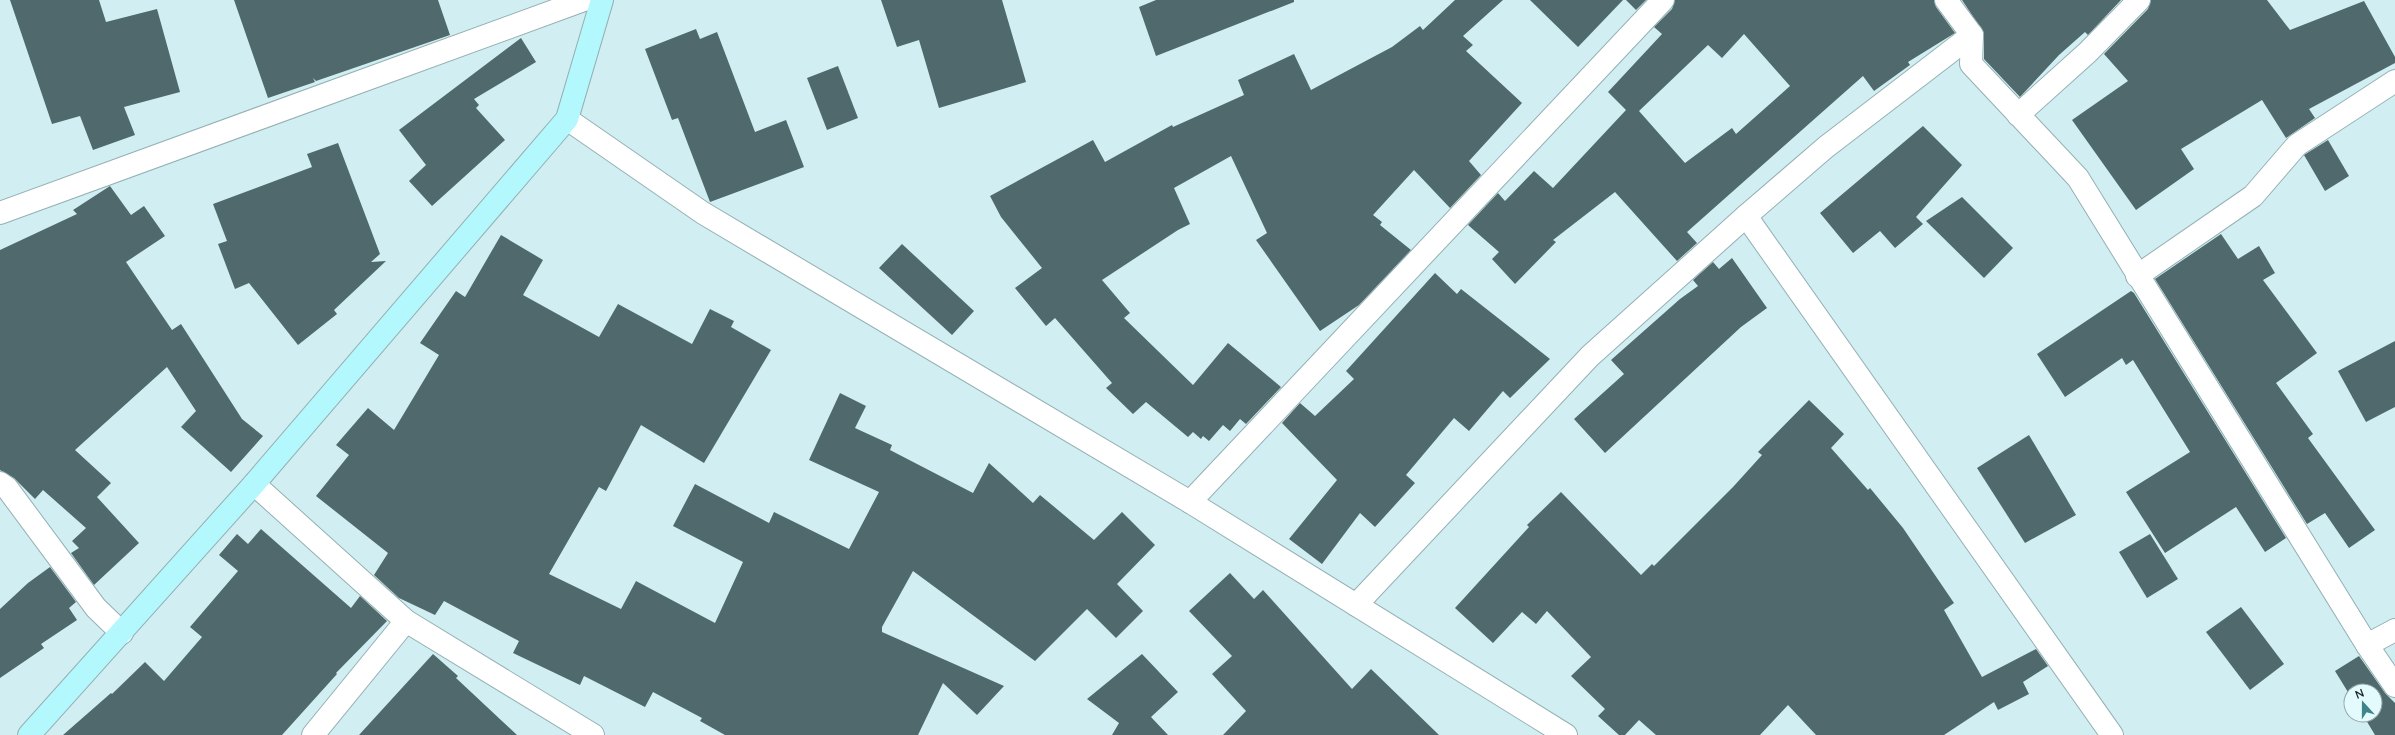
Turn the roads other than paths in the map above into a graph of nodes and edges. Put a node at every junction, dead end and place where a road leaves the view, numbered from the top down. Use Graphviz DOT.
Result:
graph roads {
  1 [pos="584,0"];
  2 [pos="602,0"];
  3 [pos="1663,0"];
  4 [pos="1946,0"];
  5 [pos="2139,0"];
  6 [pos="1972,35"];
  7 [pos="2395,81"];
  8 [pos="2018,116"];
  9 [pos="567,119"];
  10 [pos="0,213"];
  11 [pos="1746,216"];
  12 [pos="2137,276"];
  13 [pos="0,483"];
  14 [pos="254,484"];
  15 [pos="1190,502"];
  16 [pos="1356,605"];
  17 [pos="406,621"];
  18 [pos="2395,630"];
  19 [pos="122,633"];
  20 [pos="2367,645"];
  21 [pos="2395,686"];
  22 [pos="29,735"];
  23 [pos="313,735"];
  24 [pos="593,735"];
  25 [pos="1566,735"];
  26 [pos="2112,735"];
  1 -- 10 [label="street"];
  2 -- 9 [label="street"];
  3 -- 15 [label="street"];
  4 -- 6 [label="street"];
  5 -- 8 [label="street"];
  6 -- 8 [label="street"];
  6 -- 11 [label="street"];
  7 -- 12 [label="street"];
  8 -- 12 [label="street"];
  9 -- 14 [label="street"];
  9 -- 15 [label="street"];
  11 -- 16 [label="street"];
  11 -- 26 [label="street"];
  12 -- 20 [label="street"];
  13 -- 19 [label="street"];
  14 -- 17 [label="street"];
  14 -- 19 [label="street"];
  15 -- 16 [label="street"];
  16 -- 25 [label="street"];
  17 -- 23 [label="street"];
  17 -- 24 [label="street"];
  18 -- 20 [label="street"];
  19 -- 22 [label="street"];
  20 -- 21 [label="street"];
}
